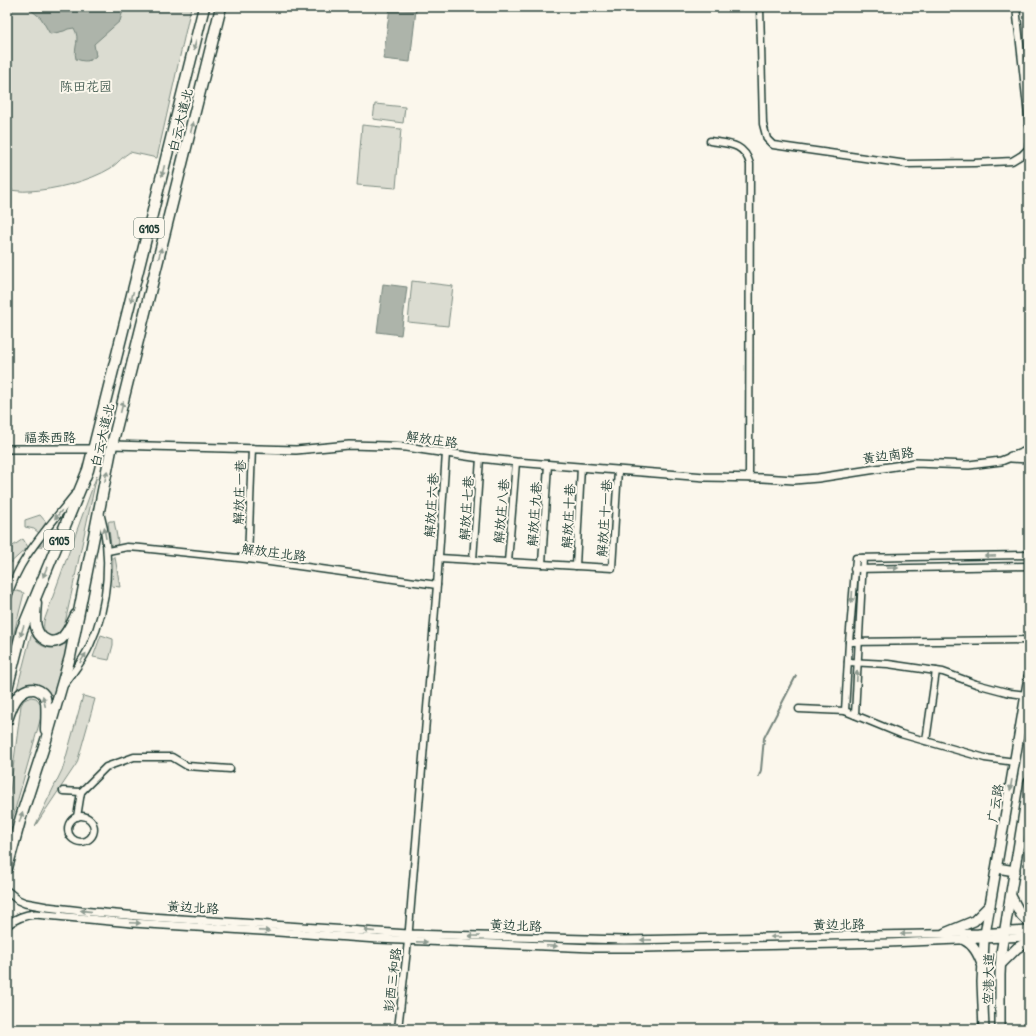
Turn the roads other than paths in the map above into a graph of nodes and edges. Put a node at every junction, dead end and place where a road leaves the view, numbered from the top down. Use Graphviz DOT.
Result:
graph roads {
  1 [pos="204,7"];
  2 [pos="221,7"];
  3 [pos="760,7"];
  4 [pos="1016,7"];
  5 [pos="1028,100"];
  6 [pos="1029,126"];
  7 [pos="710,141"];
  8 [pos="1029,143"];
  9 [pos="112,445"];
  10 [pos="94,448"];
  11 [pos="252,448"];
  12 [pos="7,449"];
  13 [pos="1029,450"];
  14 [pos="446,453"];
  15 [pos="1011,457"];
  16 [pos="480,458"];
  17 [pos="1029,458"];
  18 [pos="516,462"];
  19 [pos="548,464"];
  20 [pos="581,467"];
  21 [pos="618,470"];
  22 [pos="749,478"];
  23 [pos="83,485"];
  24 [pos="99,507"];
  25 [pos="108,551"];
  26 [pos="1029,555"];
  27 [pos="439,558"];
  28 [pos="863,558"];
  29 [pos="248,560"];
  30 [pos="473,560"];
  31 [pos="508,562"];
  32 [pos="542,564"];
  33 [pos="576,566"];
  34 [pos="1029,566"];
  35 [pos="854,569"];
  36 [pos="863,569"];
  37 [pos="437,585"];
  38 [pos="36,595"];
  39 [pos="7,600"];
  40 [pos="81,605"];
  41 [pos="1029,640"];
  42 [pos="849,642"];
  43 [pos="859,642"];
  44 [pos="848,662"];
  45 [pos="936,671"];
  46 [pos="1029,677"];
  47 [pos="7,688"];
  48 [pos="61,690"];
  49 [pos="1026,695"];
  50 [pos="799,709"];
  51 [pos="845,711"];
  52 [pos="855,715"];
  53 [pos="7,720"];
  54 [pos="46,740"];
  55 [pos="926,741"];
  56 [pos="1015,762"];
  57 [pos="230,769"];
  58 [pos="1029,782"];
  59 [pos="63,791"];
  60 [pos="81,792"];
  61 [pos="77,817"];
  62 [pos="7,868"];
  63 [pos="997,868"];
  64 [pos="1015,871"];
  65 [pos="7,891"];
  66 [pos="1011,896"];
  67 [pos="990,905"];
  68 [pos="1029,923"];
  69 [pos="7,925"];
  70 [pos="1029,930"];
  71 [pos="945,933"];
  72 [pos="1004,935"];
  73 [pos="985,936"];
  74 [pos="408,937"];
  75 [pos="1029,937"];
  76 [pos="964,940"];
  77 [pos="1029,941"];
  78 [pos="1000,965"];
  79 [pos="982,966"];
  80 [pos="983,1006"];
  81 [pos="1000,1008"];
  82 [pos="398,1029"];
  83 [pos="984,1029"];
  84 [pos="1000,1029"];
  1 -- 10 [label="highway, 白云大道北 / G105, one-way"];
  9 -- 2 [label="highway, 白云大道北 / G105, one-way"];
  3 -- 8 [label="street"];
  4 -- 5 [label="street"];
  5 -- 6 [label="street"];
  7 -- 22 [label="street"];
  9 -- 11 [label="street, 解放庄路"];
  24 -- 9 [label="highway, 白云大道北 / G105, one-way"];
  10 -- 12 [label="street, 福泰西路"];
  10 -- 23 [label="highway, 白云大道北 / G105"];
  11 -- 14 [label="street, 解放庄路"];
  11 -- 29 [label="street, 解放庄一巷"];
  13 -- 15 [label="street, 黄边南路"];
  14 -- 16 [label="street, 解放庄路"];
  14 -- 27 [label="street, 解放庄六巷"];
  15 -- 17 [label="main road"];
  15 -- 22 [label="street, 黄边南路"];
  16 -- 18 [label="street, 解放庄路"];
  16 -- 30 [label="street, 解放庄七巷"];
  18 -- 19 [label="street, 解放庄路"];
  18 -- 31 [label="street, 解放庄八巷"];
  19 -- 20 [label="street, 解放庄路"];
  19 -- 32 [label="street, 解放庄九巷"];
  20 -- 21 [label="street, 解放庄路"];
  20 -- 33 [label="street, 解放庄十巷"];
  21 -- 22 [label="street, 解放庄路"];
  21 -- 33 [label="street, 解放庄十一巷"];
  23 -- 38 [label="highway, 白云大道北 / G105, one-way"];
  23 -- 39 [label="street, one-way"];
  25 -- 24 [label="street, one-way"];
  24 -- 40 [label="highway, 白云大道北 / G105"];
  25 -- 29 [label="street, 解放庄北路"];
  48 -- 25 [label="street, one-way"];
  26 -- 28 [label="street, one-way"];
  27 -- 30 [label="street"];
  27 -- 37 [label="street, 解放庄六巷"];
  28 -- 35 [label="street"];
  28 -- 36 [label="street"];
  29 -- 37 [label="street, 解放庄北路"];
  30 -- 31 [label="street"];
  31 -- 32 [label="street"];
  32 -- 33 [label="street"];
  36 -- 34 [label="street, one-way"];
  35 -- 36 [label="street"];
  35 -- 42 [label="street, one-way"];
  36 -- 43 [label="street"];
  37 -- 74 [label="street, 彭西三和路"];
  38 -- 40 [label="highway"];
  38 -- 47 [label="highway, 白云大道北 / G105, one-way"];
  40 -- 48 [label="highway, 白云大道北 / G105"];
  41 -- 43 [label="street"];
  42 -- 43 [label="street"];
  42 -- 44 [label="street"];
  52 -- 43 [label="street, one-way"];
  44 -- 45 [label="street"];
  44 -- 51 [label="street"];
  45 -- 49 [label="street"];
  45 -- 55 [label="street"];
  46 -- 49 [label="main road, 广云路"];
  48 -- 54 [label="highway, 白云大道北 / G105"];
  49 -- 56 [label="main road, 广云路"];
  50 -- 51 [label="street"];
  51 -- 52 [label="street"];
  52 -- 55 [label="street"];
  54 -- 53 [label="highway, one-way"];
  62 -- 54 [label="highway, 白云大道北 / G105, one-way"];
  55 -- 56 [label="street"];
  56 -- 63 [label="main road, 广云路, one-way"];
  57 -- 60 [label="street"];
  58 -- 64 [label="main road"];
  59 -- 60 [label="street"];
  60 -- 61 [label="street"];
  61 -- 61 [label="street"];
  63 -- 64 [label="main road"];
  63 -- 67 [label="main road, 广云路"];
  64 -- 66 [label="main road"];
  74 -- 65 [label="street, 黄边北路, one-way"];
  66 -- 68 [label="main road"];
  66 -- 72 [label="main road"];
  67 -- 71 [label="main road"];
  67 -- 73 [label="main road, 广云路"];
  69 -- 74 [label="street, 黄边北路, one-way"];
  70 -- 72 [label="street, 黄边北路"];
  71 -- 73 [label="street, 黄边北路"];
  71 -- 74 [label="street, 黄边北路, one-way"];
  72 -- 73 [label="street, 黄边北路"];
  72 -- 75 [label="street, 黄边北路"];
  72 -- 78 [label="main road, 空港大道"];
  73 -- 76 [label="street, 黄边北路"];
  73 -- 79 [label="main road, 空港大道"];
  74 -- 76 [label="street, 黄边北路, one-way"];
  74 -- 82 [label="street, 彭西三和路"];
  76 -- 79 [label="main road"];
  77 -- 78 [label="main road"];
  78 -- 81 [label="main road, 空港大道"];
  79 -- 80 [label="main road, 空港大道"];
  80 -- 81 [label="main road"];
  80 -- 83 [label="main road, 空港大道"];
  81 -- 84 [label="main road, 空港大道"];
}
